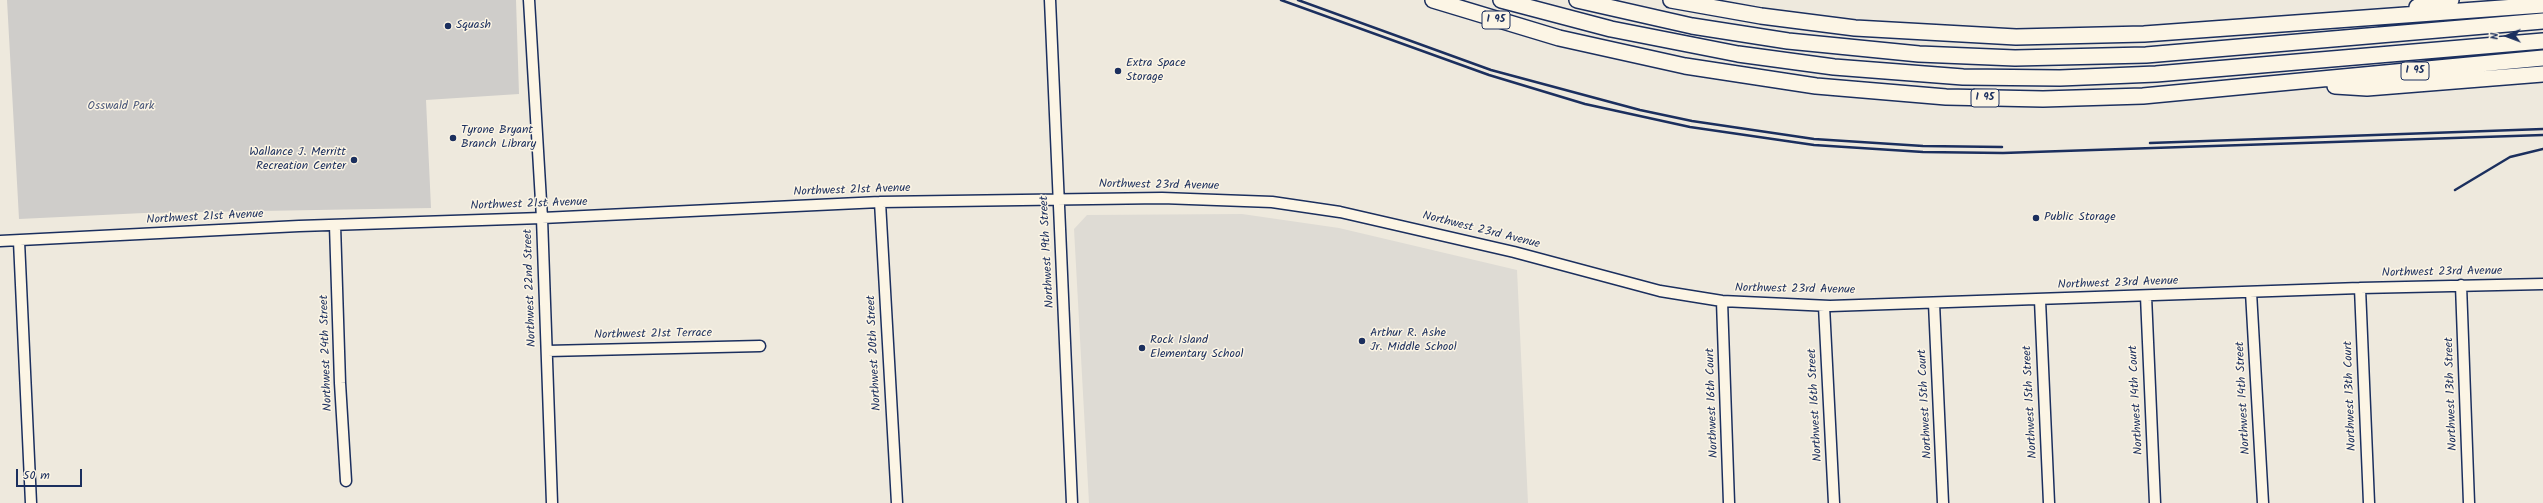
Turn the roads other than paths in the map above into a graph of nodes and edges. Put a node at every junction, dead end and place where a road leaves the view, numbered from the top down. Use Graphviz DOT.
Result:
graph roads {
  1 [pos="529,0"];
  2 [pos="1050,0"];
  3 [pos="1433,0"];
  4 [pos="1501,0"];
  5 [pos="1576,0"];
  6 [pos="1671,0"];
  7 [pos="2451,0"];
  8 [pos="2543,5"];
  9 [pos="2355,20"];
  10 [pos="2543,21"];
  11 [pos="1856,28"];
  12 [pos="2543,41"];
  13 [pos="2015,58"];
  14 [pos="2543,58"];
  15 [pos="1685,66"];
  16 [pos="1834,67"];
  17 [pos="2543,74"];
  18 [pos="2287,83"];
  19 [pos="1058,199"];
  20 [pos="880,202"];
  21 [pos="542,218"];
  22 [pos="335,225"];
  23 [pos="0,241"];
  24 [pos="19,241"];
  25 [pos="2543,284"];
  26 [pos="2461,285"];
  27 [pos="2360,288"];
  28 [pos="2251,292"];
  29 [pos="2146,296"];
  30 [pos="2040,300"];
  31 [pos="1722,302"];
  32 [pos="1934,303"];
  33 [pos="1824,306"];
  34 [pos="760,346"];
  35 [pos="546,351"];
  36 [pos="346,481"];
  37 [pos="31,503"];
  38 [pos="552,503"];
  39 [pos="897,503"];
  40 [pos="1072,503"];
  41 [pos="1729,503"];
  42 [pos="1834,503"];
  43 [pos="1943,503"];
  44 [pos="2049,503"];
  45 [pos="2155,503"];
  46 [pos="2263,503"];
  47 [pos="2369,503"];
  48 [pos="2469,503"];
  1 -- 21 [label="street, Northwest 22nd Street"];
  2 -- 19 [label="street, Northwest 19th Street"];
  3 -- 15 [label="highway, I 95"];
  4 -- 16 [label="highway"];
  5 -- 13 [label="highway"];
  6 -- 11 [label="highway"];
  7 -- 9 [label="highway"];
  8 -- 9 [label="highway"];
  9 -- 11 [label="highway"];
  10 -- 13 [label="highway"];
  11 -- 13 [label="highway"];
  12 -- 16 [label="highway"];
  14 -- 18 [label="highway, I 95"];
  15 -- 16 [label="highway"];
  15 -- 18 [label="highway, I 95"];
  17 -- 18 [label="highway"];
  19 -- 20 [label="street, Northwest 21st Avenue"];
  19 -- 31 [label="street, Northwest 23rd Avenue"];
  19 -- 40 [label="street, Northwest 19th Street"];
  20 -- 21 [label="street, Northwest 21st Avenue"];
  20 -- 39 [label="street, Northwest 20th Street"];
  21 -- 22 [label="street, Northwest 21st Avenue"];
  21 -- 35 [label="street, Northwest 22nd Street"];
  22 -- 24 [label="street, Northwest 21st Avenue"];
  22 -- 36 [label="street, Northwest 24th Street"];
  23 -- 24 [label="street, Northwest 21st Avenue"];
  24 -- 37 [label="street"];
  25 -- 26 [label="street, Northwest 23rd Avenue"];
  26 -- 27 [label="street, Northwest 23rd Avenue"];
  26 -- 48 [label="street, Northwest 13th Street"];
  27 -- 28 [label="street, Northwest 23rd Avenue"];
  27 -- 47 [label="street, Northwest 13th Court"];
  28 -- 29 [label="street, Northwest 23rd Avenue"];
  28 -- 46 [label="street, Northwest 14th Street"];
  29 -- 30 [label="street, Northwest 23rd Avenue"];
  29 -- 45 [label="street, Northwest 14th Court"];
  30 -- 32 [label="street, Northwest 23rd Avenue"];
  30 -- 44 [label="street, Northwest 15th Street"];
  31 -- 33 [label="street, Northwest 23rd Avenue"];
  31 -- 41 [label="street, Northwest 16th Court"];
  32 -- 33 [label="street, Northwest 23rd Avenue"];
  32 -- 43 [label="street, Northwest 15th Court"];
  33 -- 42 [label="street, Northwest 16th Street"];
  34 -- 35 [label="street, Northwest 21st Terrace"];
  35 -- 38 [label="street, Northwest 22nd Street"];
}
